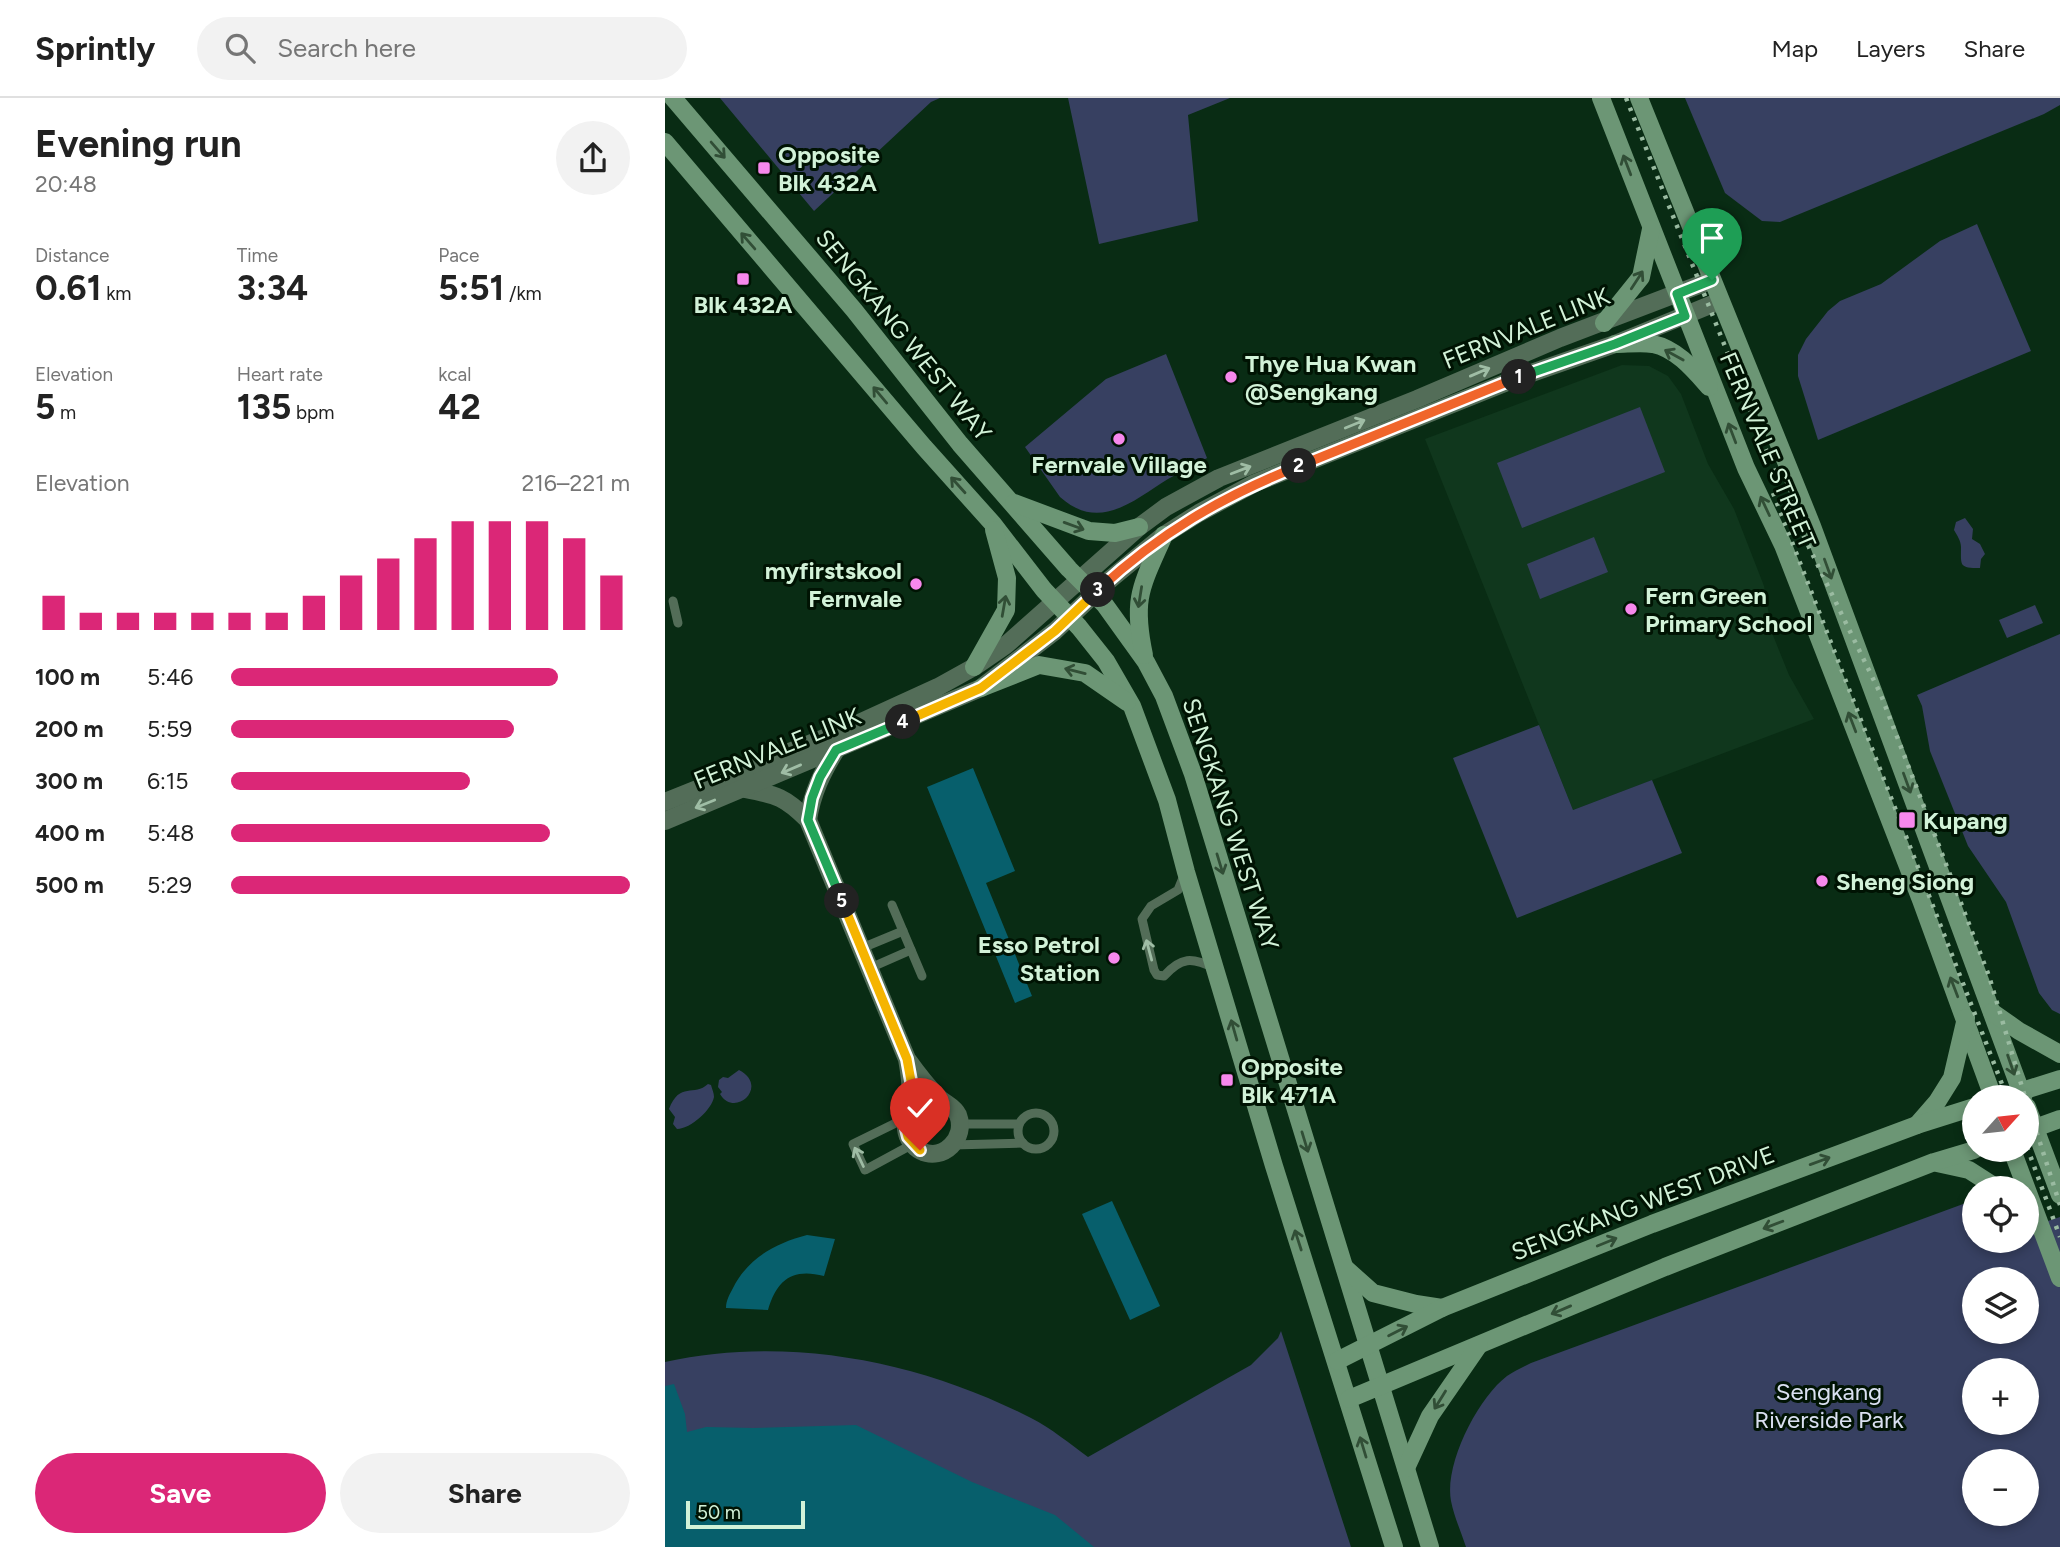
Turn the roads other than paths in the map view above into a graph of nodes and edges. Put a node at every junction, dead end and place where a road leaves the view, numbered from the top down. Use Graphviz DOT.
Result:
graph roads {
  1 [pos="673,98"];
  2 [pos="1601,98"];
  3 [pos="1639,98"];
  4 [pos="665,142"];
  5 [pos="1651,229"];
  6 [pos="1712,280"];
  7 [pos="1677,294"];
  8 [pos="1720,302"];
  9 [pos="1685,316"];
  10 [pos="1604,323"];
  11 [pos="1615,344"];
  12 [pos="1719,397"];
  13 [pos="1011,502"];
  14 [pos="993,524"];
  15 [pos="1139,527"];
  16 [pos="1164,535"];
  17 [pos="1080,581"];
  18 [pos="1094,594"];
  19 [pos="673,601"];
  20 [pos="1056,603"];
  21 [pos="1069,617"];
  22 [pos="678,623"];
  23 [pos="1146,662"];
  24 [pos="974,667"];
  25 [pos="981,688"];
  26 [pos="1132,706"];
  27 [pos="836,750"];
  28 [pos="745,789"];
  29 [pos="665,802"];
  30 [pos="808,820"];
  31 [pos="665,821"];
  32 [pos="1186,872"];
  33 [pos="892,905"];
  34 [pos="903,931"];
  35 [pos="862,948"];
  36 [pos="911,950"];
  37 [pos="870,968"];
  38 [pos="1216,968"];
  39 [pos="922,976"];
  40 [pos="1992,1012"];
  41 [pos="1966,1018"];
  42 [pos="2060,1054"];
  43 [pos="907,1059"];
  44 [pos="2060,1079"];
  45 [pos="1989,1085"];
  46 [pos="2014,1085"];
  47 [pos="2039,1088"];
  48 [pos="1962,1111"];
  49 [pos="908,1117"];
  50 [pos="2060,1119"];
  51 [pos="960,1124"];
  52 [pos="1019,1124"];
  53 [pos="1917,1125"];
  54 [pos="2039,1127"];
  55 [pos="1023,1143"];
  56 [pos="912,1144"];
  57 [pos="953,1145"];
  58 [pos="2039,1147"];
  59 [pos="1962,1154"];
  60 [pos="1934,1163"];
  61 [pos="1978,1176"];
  62 [pos="2054,1178"];
  63 [pos="2039,1184"];
  64 [pos="2060,1195"];
  65 [pos="2039,1221"];
  66 [pos="2039,1233"];
  67 [pos="2049,1248"];
  68 [pos="1345,1268"];
  69 [pos="2060,1278"];
  70 [pos="1442,1308"];
  71 [pos="1480,1344"];
  72 [pos="1369,1345"];
  73 [pos="1337,1361"];
  74 [pos="1381,1386"];
  75 [pos="1349,1399"];
  76 [pos="1408,1475"];
  77 [pos="1394,1547"];
  78 [pos="1430,1547"];
  1 -- 13 [label="main road, SENGKANG WEST WAY, one-way"];
  5 -- 2 [label="main road, FERNVALE STREET, one-way"];
  3 -- 6 [label="main road, FERNVALE STREET"];
  14 -- 4 [label="main road, one-way"];
  5 -- 7 [label="main road, FERNVALE STREET"];
  10 -- 5 [label="main road, one-way"];
  6 -- 7 [label="street, FERNVALE LINK"];
  6 -- 8 [label="main road, FERNVALE STREET"];
  7 -- 9 [label="main road, FERNVALE STREET"];
  7 -- 10 [label="street, FERNVALE LINK"];
  8 -- 9 [label="street, FERNVALE LINK"];
  8 -- 40 [label="main road, FERNVALE STREET, one-way"];
  9 -- 11 [label="street, FERNVALE LINK"];
  9 -- 12 [label="main road, FERNVALE STREET"];
  15 -- 10 [label="street, FERNVALE LINK, one-way"];
  12 -- 11 [label="main road, one-way"];
  11 -- 16 [label="street, FERNVALE LINK"];
  41 -- 12 [label="main road, FERNVALE STREET, one-way"];
  13 -- 15 [label="main road, one-way"];
  13 -- 17 [label="main road, SENGKANG WEST WAY"];
  14 -- 20 [label="main road"];
  24 -- 14 [label="main road, one-way"];
  15 -- 17 [label="street, FERNVALE LINK"];
  16 -- 18 [label="street, FERNVALE LINK"];
  16 -- 23 [label="main road, one-way"];
  17 -- 18 [label="main road, SENGKANG WEST WAY"];
  17 -- 20 [label="street, FERNVALE LINK"];
  18 -- 21 [label="street, FERNVALE LINK"];
  18 -- 23 [label="main road, SENGKANG WEST WAY"];
  19 -- 22 [label="lane"];
  20 -- 21 [label="main road"];
  20 -- 24 [label="street, FERNVALE LINK"];
  21 -- 25 [label="street, FERNVALE LINK"];
  21 -- 26 [label="main road"];
  23 -- 68 [label="main road, SENGKANG WEST WAY, one-way"];
  24 -- 29 [label="street, FERNVALE LINK"];
  26 -- 25 [label="main road, one-way"];
  25 -- 27 [label="street, FERNVALE LINK"];
  26 -- 32 [label="main road"];
  27 -- 28 [label="street, FERNVALE LINK, one-way"];
  27 -- 30 [label="street"];
  28 -- 30 [label="street"];
  28 -- 31 [label="street, FERNVALE LINK, one-way"];
  30 -- 35 [label="street"];
  32 -- 38 [label="main road"];
  38 -- 32 [label="lane, one-way"];
  33 -- 34 [label="lane"];
  34 -- 35 [label="lane"];
  34 -- 36 [label="lane"];
  35 -- 37 [label="street"];
  36 -- 37 [label="lane"];
  36 -- 39 [label="lane"];
  37 -- 43 [label="street"];
  73 -- 38 [label="main road, one-way"];
  40 -- 42 [label="main road"];
  40 -- 46 [label="main road, FERNVALE STREET, one-way"];
  41 -- 45 [label="main road, FERNVALE STREET"];
  41 -- 53 [label="main road"];
  43 -- 49 [label="street"];
  43 -- 51 [label="street"];
  44 -- 47 [label="main road"];
  48 -- 53 [label="main road, SENGKANG WEST DRIVE"];
  49 -- 56 [label="street"];
  56 -- 49 [label="lane, one-way"];
  50 -- 54 [label="main road"];
  51 -- 52 [label="lane"];
  51 -- 57 [label="street"];
  52 -- 55 [label="lane"];
  52 -- 55 [label="lane"];
  70 -- 53 [label="main road, SENGKANG WEST DRIVE, one-way"];
  55 -- 57 [label="lane"];
  56 -- 57 [label="street"];
  58 -- 62 [label="main road, FERNVALE STREET"];
  59 -- 60 [label="main road"];
  60 -- 61 [label="main road"];
  60 -- 71 [label="main road, one-way"];
  62 -- 63 [label="main road"];
  62 -- 64 [label="main road, FERNVALE STREET"];
  65 -- 67 [label="main road"];
  66 -- 67 [label="main road"];
  67 -- 69 [label="main road"];
  68 -- 70 [label="main road"];
  68 -- 72 [label="main road, SENGKANG WEST WAY"];
  72 -- 70 [label="main road, SENGKANG WEST DRIVE, one-way"];
  71 -- 74 [label="main road"];
  71 -- 76 [label="main road, one-way"];
  72 -- 73 [label="main road, SENGKANG WEST DRIVE"];
  72 -- 74 [label="main road, SENGKANG WEST WAY"];
  73 -- 75 [label="main road"];
  74 -- 75 [label="main road"];
  74 -- 76 [label="main road, SENGKANG WEST WAY"];
  77 -- 75 [label="main road, one-way"];
  76 -- 78 [label="main road, SENGKANG WEST WAY"];
}
